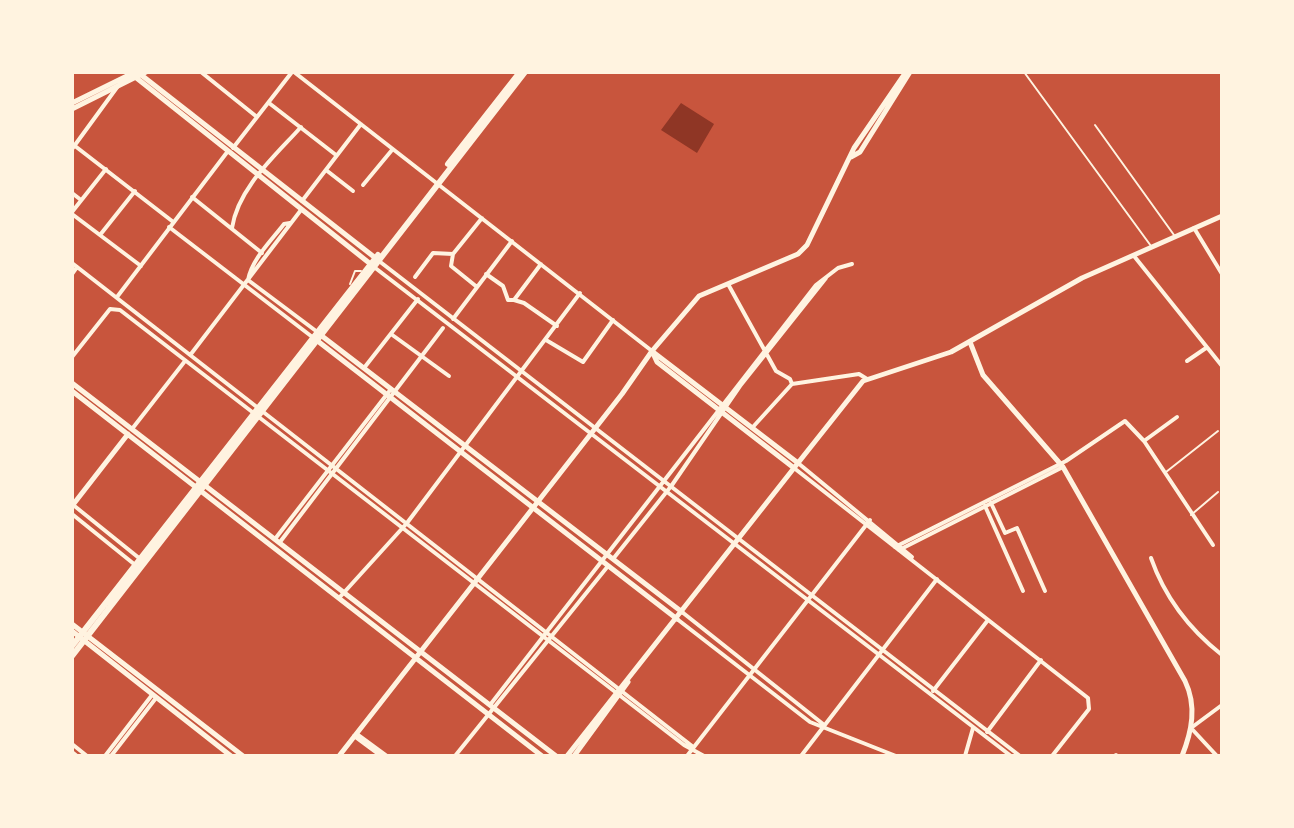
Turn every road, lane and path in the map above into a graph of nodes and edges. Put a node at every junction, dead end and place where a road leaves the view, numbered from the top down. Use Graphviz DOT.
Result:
graph roads {
  1 [pos="201,72"];
  2 [pos="293,72"];
  3 [pos="908,72"];
  4 [pos="1024,72"];
  5 [pos="521,73"];
  6 [pos="138,74"];
  7 [pos="118,86"];
  8 [pos="268,102"];
  9 [pos="72,106"];
  10 [pos="257,117"];
  11 [pos="361,124"];
  12 [pos="1095,125"];
  13 [pos="301,127"];
  14 [pos="74,148"];
  15 [pos="230,150"];
  16 [pos="392,150"];
  17 [pos="336,155"];
  18 [pos="106,169"];
  19 [pos="326,170"];
  20 [pos="260,173"];
  21 [pos="437,182"];
  22 [pos="363,185"];
  23 [pos="135,191"];
  24 [pos="353,191"];
  25 [pos="72,193"];
  26 [pos="191,197"];
  27 [pos="81,200"];
  28 [pos="303,206"];
  29 [pos="72,213"];
  30 [pos="1222,216"];
  31 [pos="482,218"];
  32 [pos="291,223"];
  33 [pos="171,224"];
  34 [pos="232,228"];
  35 [pos="1194,228"];
  36 [pos="100,235"];
  37 [pos="1175,236"];
  38 [pos="512,241"];
  39 [pos="1151,247"];
  40 [pos="262,253"];
  41 [pos="453,254"];
  42 [pos="1133,255"];
  43 [pos="374,262"];
  44 [pos="72,263"];
  45 [pos="541,264"];
  46 [pos="852,264"];
  47 [pos="141,266"];
  48 [pos="77,267"];
  49 [pos="72,274"];
  50 [pos="486,274"];
  51 [pos="1222,274"];
  52 [pos="415,277"];
  53 [pos="246,282"];
  54 [pos="726,282"];
  55 [pos="477,287"];
  56 [pos="580,293"];
  57 [pos="117,297"];
  58 [pos="420,297"];
  59 [pos="514,300"];
  60 [pos="453,319"];
  61 [pos="613,320"];
  62 [pos="557,326"];
  63 [pos="443,328"];
  64 [pos="391,334"];
  65 [pos="315,335"];
  66 [pos="546,340"];
  67 [pos="970,342"];
  68 [pos="1206,348"];
  69 [pos="652,351"];
  70 [pos="190,354"];
  71 [pos="766,354"];
  72 [pos="422,355"];
  73 [pos="72,357"];
  74 [pos="186,360"];
  75 [pos="1187,361"];
  76 [pos="1222,366"];
  77 [pos="363,368"];
  78 [pos="523,373"];
  79 [pos="449,376"];
  80 [pos="519,378"];
  81 [pos="867,379"];
  82 [pos="72,383"];
  83 [pos="792,384"];
  84 [pos="393,390"];
  85 [pos="72,391"];
  86 [pos="388,397"];
  87 [pos="722,409"];
  88 [pos="257,410"];
  89 [pos="1177,417"];
  90 [pos="596,427"];
  91 [pos="752,428"];
  92 [pos="1218,431"];
  93 [pos="130,432"];
  94 [pos="592,433"];
  95 [pos="1144,441"];
  96 [pos="465,447"];
  97 [pos="460,454"];
  98 [pos="1061,465"];
  99 [pos="796,466"];
  100 [pos="333,469"];
  101 [pos="1165,473"];
  102 [pos="669,483"];
  103 [pos="199,486"];
  104 [pos="665,489"];
  105 [pos="1218,492"];
  106 [pos="537,502"];
  107 [pos="991,503"];
  108 [pos="72,505"];
  109 [pos="985,506"];
  110 [pos="532,509"];
  111 [pos="72,514"];
  112 [pos="1191,515"];
  113 [pos="868,522"];
  114 [pos="405,525"];
  115 [pos="738,540"];
  116 [pos="277,541"];
  117 [pos="1213,545"];
  118 [pos="899,546"];
  119 [pos="611,557"];
  120 [pos="1151,558"];
  121 [pos="136,561"];
  122 [pos="605,565"];
  123 [pos="937,579"];
  124 [pos="476,580"];
  125 [pos="1023,591"];
  126 [pos="1045,591"];
  127 [pos="347,593"];
  128 [pos="809,596"];
  129 [pos="339,598"];
  130 [pos="682,612"];
  131 [pos="677,619"];
  132 [pos="988,620"];
  133 [pos="72,624"];
  134 [pos="72,631"];
  135 [pos="84,636"];
  136 [pos="548,636"];
  137 [pos="72,646"];
  138 [pos="882,652"];
  139 [pos="416,654"];
  140 [pos="1222,655"];
  141 [pos="72,656"];
  142 [pos="1041,660"];
  143 [pos="754,669"];
  144 [pos="749,676"];
  145 [pos="620,691"];
  146 [pos="932,692"];
  147 [pos="156,693"];
  148 [pos="1222,705"];
  149 [pos="488,711"];
  150 [pos="975,724"];
  151 [pos="825,726"];
  152 [pos="1191,728"];
  153 [pos="986,733"];
  154 [pos="355,734"];
  155 [pos="72,744"];
  156 [pos="693,748"];
  157 [pos="228,752"];
  158 [pos="1004,753"];
  159 [pos="87,756"];
  160 [pos="105,756"];
  161 [pos="111,756"];
  162 [pos="243,756"];
  163 [pos="339,756"];
  164 [pos="381,756"];
  165 [pos="387,756"];
  166 [pos="455,756"];
  167 [pos="542,756"];
  168 [pos="556,756"];
  169 [pos="567,756"];
  170 [pos="574,756"];
  171 [pos="687,756"];
  172 [pos="704,756"];
  173 [pos="801,756"];
  174 [pos="896,756"];
  175 [pos="965,756"];
  176 [pos="1011,756"];
  177 [pos="1020,756"];
  178 [pos="1052,756"];
  179 [pos="1182,756"];
  180 [pos="1217,756"];
  1 -- 10 [label="street"];
  2 -- 8 [label="street"];
  2 -- 11 [label="street"];
  3 -- 54 [label="street"];
  4 -- 39 [label="lane"];
  5 -- 21 [label="main road"];
  6 -- 7 [label="street"];
  6 -- 9 [label="street"];
  6 -- 15 [label="street"];
  7 -- 9 [label="street"];
  7 -- 14 [label="street"];
  8 -- 10 [label="street"];
  8 -- 13 [label="street"];
  10 -- 15 [label="street"];
  11 -- 16 [label="street"];
  11 -- 17 [label="street"];
  12 -- 37 [label="lane"];
  13 -- 17 [label="street"];
  13 -- 20 [label="street"];
  14 -- 18 [label="street"];
  15 -- 20 [label="street"];
  15 -- 26 [label="street"];
  16 -- 21 [label="street"];
  16 -- 22 [label="street"];
  17 -- 19 [label="street"];
  18 -- 23 [label="street"];
  18 -- 27 [label="street"];
  19 -- 24 [label="street"];
  19 -- 28 [label="street"];
  20 -- 28 [label="street"];
  20 -- 34 [label="street"];
  21 -- 31 [label="street"];
  21 -- 43 [label="main road"];
  23 -- 33 [label="street"];
  23 -- 36 [label="street"];
  25 -- 27 [label="street"];
  26 -- 33 [label="street"];
  26 -- 34 [label="street"];
  27 -- 29 [label="street"];
  28 -- 32 [label="street"];
  28 -- 43 [label="street"];
  29 -- 36 [label="street"];
  30 -- 35 [label="street"];
  31 -- 38 [label="street"];
  31 -- 41 [label="street"];
  32 -- 40 [label="street"];
  32 -- 53 [label="street"];
  33 -- 47 [label="street"];
  33 -- 53 [label="street"];
  34 -- 40 [label="street"];
  35 -- 37 [label="street"];
  35 -- 51 [label="street"];
  36 -- 47 [label="street"];
  37 -- 39 [label="street"];
  38 -- 45 [label="street"];
  38 -- 50 [label="street"];
  39 -- 42 [label="street"];
  40 -- 53 [label="street"];
  41 -- 52 [label="street"];
  41 -- 55 [label="street"];
  42 -- 67 [label="street"];
  42 -- 68 [label="street"];
  43 -- 58 [label="street"];
  43 -- 65 [label="main road"];
  43 -- 65 [label="main road"];
  44 -- 48 [label="street"];
  45 -- 56 [label="street"];
  45 -- 59 [label="street"];
  46 -- 71 [label="street"];
  47 -- 57 [label="street"];
  48 -- 49 [label="street"];
  48 -- 57 [label="street"];
  50 -- 55 [label="street"];
  50 -- 59 [label="street"];
  53 -- 65 [label="street"];
  53 -- 70 [label="street"];
  54 -- 69 [label="street"];
  54 -- 71 [label="street"];
  55 -- 60 [label="street"];
  56 -- 61 [label="street"];
  56 -- 62 [label="street"];
  57 -- 70 [label="street"];
  58 -- 60 [label="street"];
  58 -- 64 [label="street"];
  58 -- 80 [label="street"];
  59 -- 62 [label="street"];
  60 -- 78 [label="street"];
  61 -- 66 [label="street"];
  61 -- 69 [label="street"];
  62 -- 66 [label="street"];
  63 -- 72 [label="street"];
  64 -- 72 [label="street"];
  64 -- 77 [label="street"];
  65 -- 77 [label="street"];
  65 -- 86 [label="street"];
  65 -- 88 [label="main road"];
  66 -- 78 [label="street"];
  67 -- 81 [label="street"];
  67 -- 98 [label="street"];
  68 -- 75 [label="street"];
  68 -- 76 [label="street"];
  69 -- 87 [label="street"];
  69 -- 90 [label="street"];
  70 -- 74 [label="street"];
  70 -- 88 [label="street"];
  71 -- 83 [label="street"];
  71 -- 87 [label="street"];
  72 -- 79 [label="street"];
  72 -- 84 [label="street"];
  73 -- 74 [label="street"];
  74 -- 88 [label="street"];
  74 -- 93 [label="street"];
  77 -- 84 [label="street"];
  78 -- 80 [label="street"];
  78 -- 90 [label="street"];
  80 -- 94 [label="street"];
  80 -- 96 [label="street"];
  81 -- 83 [label="street"];
  81 -- 99 [label="street"];
  82 -- 93 [label="street"];
  83 -- 91 [label="street"];
  84 -- 86 [label="street"];
  84 -- 96 [label="street"];
  85 -- 93 [label="street"];
  86 -- 97 [label="street"];
  86 -- 100 [label="street"];
  87 -- 91 [label="street"];
  87 -- 99 [label="street"];
  87 -- 102 [label="street"];
  88 -- 100 [label="street"];
  88 -- 103 [label="main road"];
  89 -- 95 [label="street"];
  90 -- 94 [label="street"];
  90 -- 102 [label="street"];
  91 -- 99 [label="street"];
  92 -- 101 [label="lane"];
  93 -- 103 [label="street"];
  93 -- 108 [label="street"];
  94 -- 104 [label="street"];
  94 -- 106 [label="street"];
  95 -- 98 [label="street"];
  95 -- 101 [label="street"];
  96 -- 97 [label="street"];
  96 -- 106 [label="street"];
  97 -- 110 [label="street"];
  97 -- 114 [label="street"];
  98 -- 107 [label="street"];
  98 -- 118 [label="street"];
  98 -- 152 [label="street"];
  99 -- 113 [label="street"];
  99 -- 115 [label="street"];
  100 -- 114 [label="street"];
  100 -- 116 [label="street"];
  101 -- 112 [label="street"];
  102 -- 104 [label="street"];
  102 -- 115 [label="street"];
  103 -- 116 [label="street"];
  103 -- 121 [label="main road"];
  103 -- 129 [label="street"];
  103 -- 135 [label="main road"];
  104 -- 115 [label="street"];
  104 -- 119 [label="street"];
  105 -- 112 [label="lane"];
  106 -- 110 [label="street"];
  106 -- 119 [label="street"];
  107 -- 109 [label="street"];
  107 -- 126 [label="street"];
  108 -- 121 [label="street"];
  109 -- 118 [label="street"];
  109 -- 125 [label="street"];
  110 -- 122 [label="street"];
  110 -- 124 [label="street"];
  111 -- 121 [label="street"];
  112 -- 117 [label="street"];
  113 -- 118 [label="street"];
  113 -- 128 [label="street"];
  114 -- 124 [label="street"];
  114 -- 127 [label="street"];
  115 -- 128 [label="street"];
  115 -- 130 [label="street"];
  116 -- 127 [label="street"];
  118 -- 123 [label="street"];
  119 -- 122 [label="street"];
  119 -- 130 [label="street"];
  120 -- 140 [label="street"];
  121 -- 135 [label="main road"];
  122 -- 131 [label="street"];
  122 -- 136 [label="street"];
  123 -- 132 [label="street"];
  123 -- 138 [label="street"];
  124 -- 136 [label="street"];
  124 -- 139 [label="street"];
  127 -- 129 [label="street"];
  127 -- 139 [label="street"];
  128 -- 138 [label="street"];
  128 -- 143 [label="street"];
  129 -- 139 [label="street"];
  130 -- 131 [label="street"];
  130 -- 143 [label="street"];
  131 -- 144 [label="street"];
  131 -- 145 [label="street"];
  132 -- 142 [label="street"];
  132 -- 146 [label="street"];
  133 -- 135 [label="street"];
  134 -- 135 [label="street"];
  135 -- 137 [label="main road"];
  135 -- 141 [label="main road"];
  135 -- 147 [label="street"];
  136 -- 145 [label="street"];
  136 -- 149 [label="street"];
  138 -- 146 [label="street"];
  138 -- 151 [label="street"];
  139 -- 149 [label="street"];
  139 -- 154 [label="street"];
  142 -- 153 [label="street"];
  142 -- 178 [label="street"];
  143 -- 144 [label="street"];
  143 -- 151 [label="street"];
  144 -- 151 [label="street"];
  144 -- 156 [label="street"];
  145 -- 156 [label="street"];
  145 -- 169 [label="street"];
  145 -- 170 [label="street"];
  146 -- 150 [label="street"];
  147 -- 157 [label="street"];
  147 -- 160 [label="street"];
  147 -- 161 [label="street"];
  148 -- 152 [label="street"];
  149 -- 166 [label="street"];
  149 -- 167 [label="street"];
  149 -- 168 [label="street"];
  150 -- 153 [label="street"];
  150 -- 175 [label="street"];
  151 -- 173 [label="street"];
  151 -- 174 [label="street"];
  152 -- 179 [label="street"];
  152 -- 180 [label="street"];
  153 -- 158 [label="street"];
  153 -- 177 [label="street"];
  154 -- 163 [label="street"];
  154 -- 164 [label="street"];
  154 -- 165 [label="street"];
  155 -- 159 [label="street"];
  156 -- 171 [label="street"];
  156 -- 172 [label="street"];
  157 -- 162 [label="street"];
  158 -- 176 [label="street"];
}
